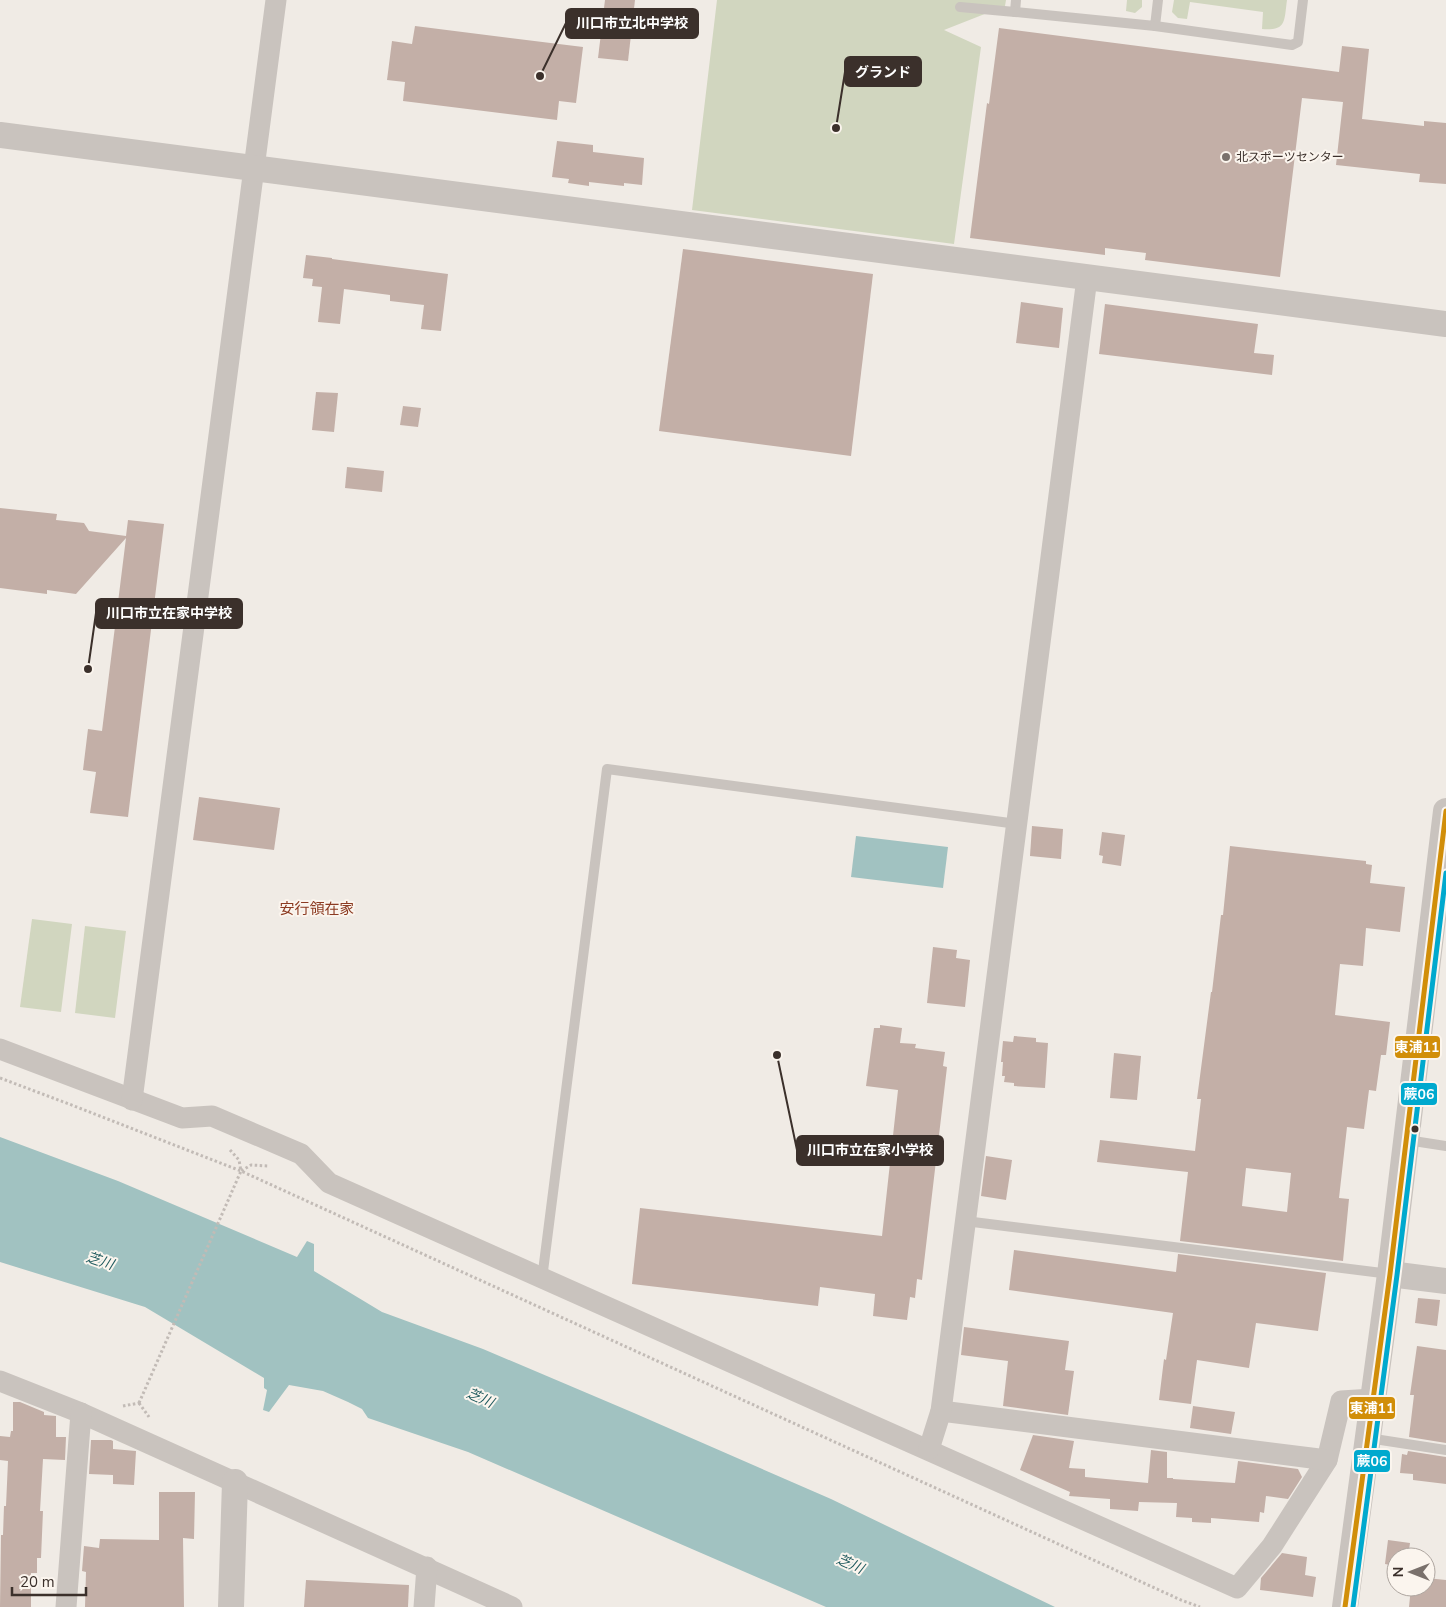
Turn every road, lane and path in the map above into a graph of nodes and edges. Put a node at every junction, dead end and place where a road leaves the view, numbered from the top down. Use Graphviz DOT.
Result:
graph roads {
  1 [pos="276,0"];
  2 [pos="1016,0"];
  3 [pos="1158,0"];
  4 [pos="1303,0"];
  5 [pos="960,7"];
  6 [pos="1015,12"];
  7 [pos="1155,26"];
  8 [pos="0,135"];
  9 [pos="255,168"];
  10 [pos="1087,278"];
  11 [pos="1446,324"];
  12 [pos="1446,812"];
  13 [pos="1016,824"];
  14 [pos="0,1049"];
  15 [pos="0,1078"];
  16 [pos="132,1100"];
  17 [pos="1405,1140"];
  18 [pos="1446,1146"];
  19 [pos="241,1171"];
  20 [pos="965,1221"];
  21 [pos="1390,1274"];
  22 [pos="542,1279"];
  23 [pos="1446,1281"];
  24 [pos="0,1381"];
  25 [pos="1373,1399"];
  26 [pos="140,1403"];
  27 [pos="942,1411"];
  28 [pos="81,1413"];
  29 [pos="1368,1438"];
  30 [pos="929,1449"];
  31 [pos="1446,1450"];
  32 [pos="1327,1460"];
  33 [pos="235,1482"];
  34 [pos="427,1568"];
  35 [pos="66,1607"];
  36 [pos="231,1607"];
  37 [pos="424,1607"];
  38 [pos="512,1607"];
  39 [pos="1200,1607"];
  40 [pos="1345,1607"];
  1 -- 9 [label="street"];
  2 -- 6 [label="lane"];
  3 -- 7 [label="lane"];
  4 -- 7 [label="lane"];
  5 -- 6 [label="lane"];
  6 -- 7 [label="lane"];
  8 -- 9 [label="street"];
  9 -- 10 [label="street"];
  9 -- 16 [label="street"];
  10 -- 11 [label="street"];
  10 -- 13 [label="street"];
  12 -- 17 [label="street"];
  13 -- 20 [label="street"];
  13 -- 22 [label="lane"];
  14 -- 16 [label="street"];
  15 -- 19 [label="path"];
  16 -- 22 [label="street"];
  17 -- 18 [label="lane"];
  17 -- 21 [label="street"];
  19 -- 26 [label="path"];
  19 -- 39 [label="path"];
  20 -- 21 [label="lane"];
  20 -- 27 [label="street"];
  21 -- 23 [label="street"];
  21 -- 25 [label="street"];
  22 -- 30 [label="street"];
  24 -- 28 [label="street"];
  25 -- 29 [label="street"];
  25 -- 32 [label="street"];
  27 -- 30 [label="street"];
  27 -- 32 [label="street"];
  28 -- 33 [label="street"];
  28 -- 35 [label="street"];
  29 -- 31 [label="lane"];
  29 -- 40 [label="street"];
  30 -- 32 [label="street"];
  33 -- 34 [label="street"];
  33 -- 36 [label="street"];
  34 -- 37 [label="street"];
  34 -- 38 [label="street"];
}
